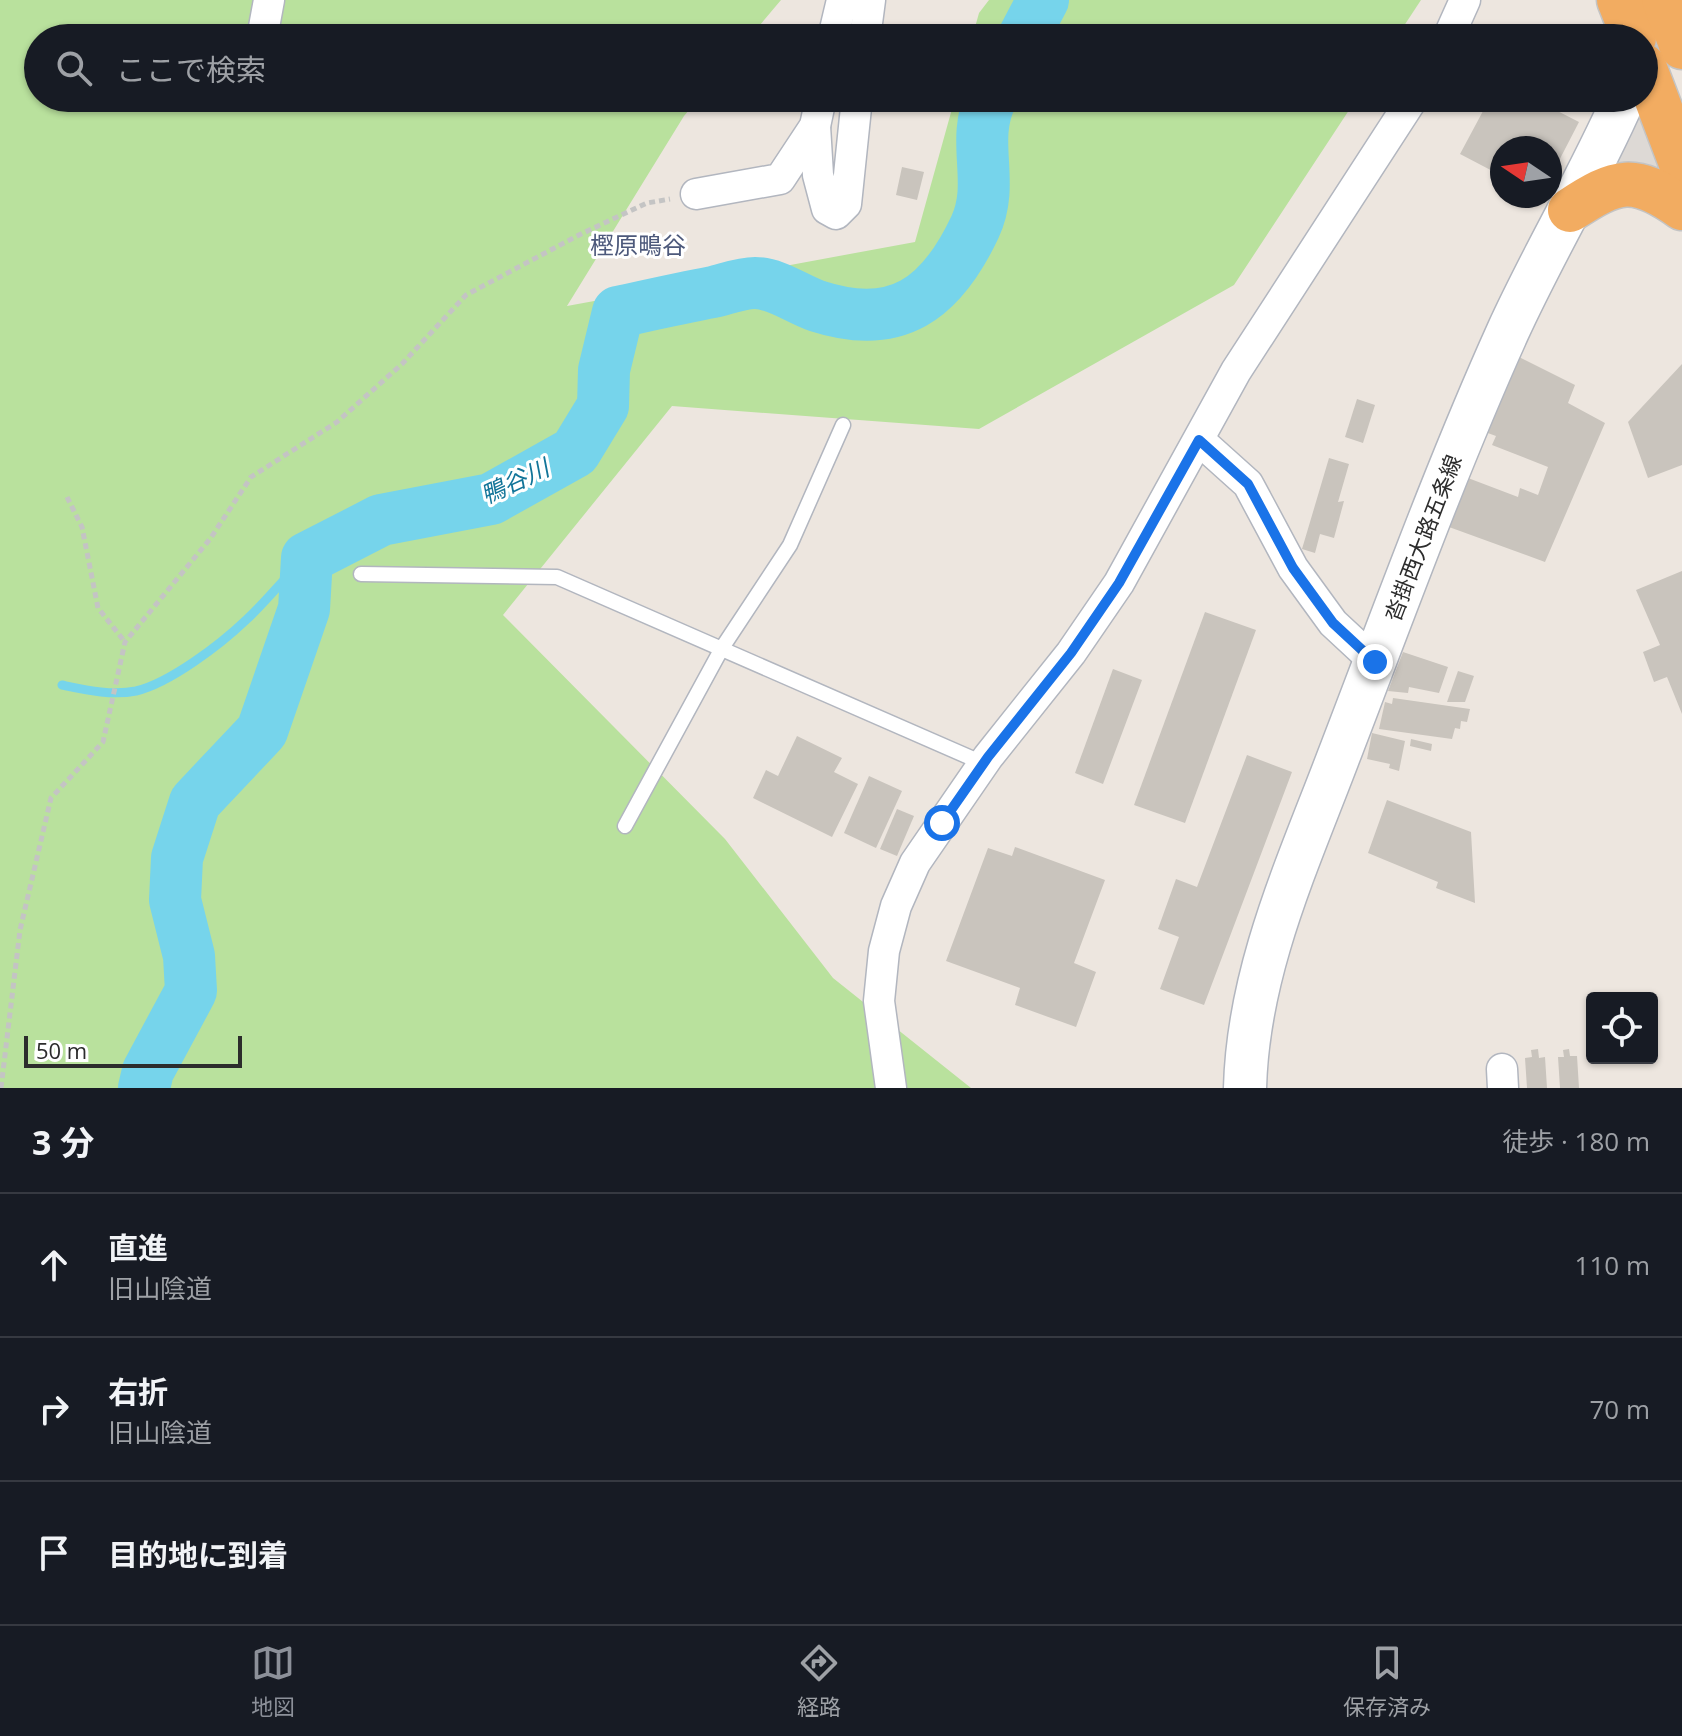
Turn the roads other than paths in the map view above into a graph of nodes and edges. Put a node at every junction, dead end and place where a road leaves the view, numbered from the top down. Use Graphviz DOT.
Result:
graph roads {
  1 [pos="269,0"];
  2 [pos="842,0"];
  3 [pos="870,0"];
  4 [pos="1465,0"];
  5 [pos="1619,0"];
  6 [pos="1665,1"];
  7 [pos="265,24"];
  8 [pos="836,24"];
  9 [pos="867,24"];
  10 [pos="1454,24"];
  11 [pos="1628,24"];
  12 [pos="1655,24"];
  13 [pos="1682,47"];
  14 [pos="1658,103"];
  15 [pos="818,112"];
  16 [pos="856,112"];
  17 [pos="1404,112"];
  18 [pos="1617,112"];
  19 [pos="1682,166"];
  20 [pos="696,194"];
  21 [pos="1682,208"];
  22 [pos="1570,210"];
  23 [pos="843,425"];
  24 [pos="1199,440"];
  25 [pos="361,574"];
  26 [pos="722,648"];
  27 [pos="1375,662"];
  28 [pos="985,764"];
  29 [pos="625,826"];
  30 [pos="891,1088"];
  31 [pos="1245,1088"];
  1 -- 7 [label="street"];
  2 -- 8 [label="street"];
  3 -- 9 [label="street"];
  4 -- 10 [label="street"];
  5 -- 11 [label="highway"];
  6 -- 12 [label="main road"];
  6 -- 13 [label="highway"];
  14 -- 19 [label="highway"];
  15 -- 16 [label="street"];
  15 -- 20 [label="street"];
  17 -- 24 [label="street"];
  18 -- 22 [label="main road, 沓掛西大路五条線"];
  21 -- 22 [label="highway"];
  22 -- 27 [label="main road, 沓掛西大路五条線"];
  23 -- 26 [label="lane"];
  24 -- 27 [label="street"];
  24 -- 28 [label="street"];
  25 -- 26 [label="lane"];
  26 -- 28 [label="lane"];
  26 -- 29 [label="lane"];
  27 -- 31 [label="main road, 沓掛西大路五条線"];
  28 -- 30 [label="street"];
}
